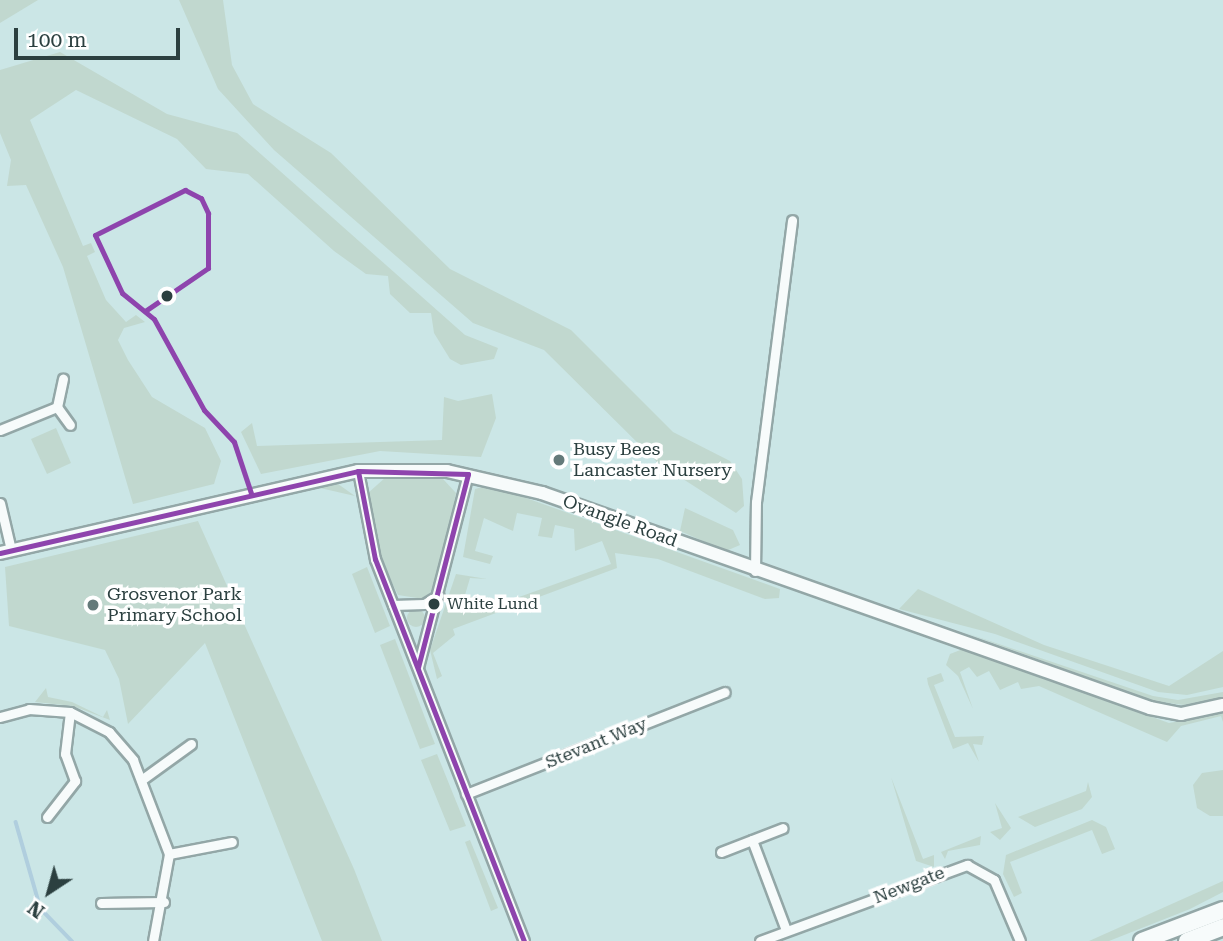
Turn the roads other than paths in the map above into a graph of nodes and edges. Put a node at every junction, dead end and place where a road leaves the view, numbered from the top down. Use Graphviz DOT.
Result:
graph roads {
  1 [pos="792,220"];
  2 [pos="63,379"];
  3 [pos="57,407"];
  4 [pos="70,425"];
  5 [pos="0,430"];
  6 [pos="358,471"];
  7 [pos="468,474"];
  8 [pos="0,503"];
  9 [pos="6,551"];
  10 [pos="755,571"];
  11 [pos="439,595"];
  12 [pos="393,605"];
  13 [pos="418,667"];
  14 [pos="725,692"];
  15 [pos="1223,705"];
  16 [pos="70,712"];
  17 [pos="0,718"];
  18 [pos="191,744"];
  19 [pos="145,778"];
  20 [pos="466,794"];
  21 [pos="47,817"];
  22 [pos="783,828"];
  23 [pos="752,840"];
  24 [pos="232,842"];
  25 [pos="722,852"];
  26 [pos="169,854"];
  27 [pos="164,902"];
  28 [pos="101,903"];
  29 [pos="1223,910"];
  30 [pos="1223,927"];
  31 [pos="786,930"];
  32 [pos="153,941"];
  33 [pos="524,941"];
  34 [pos="760,941"];
  35 [pos="1020,941"];
  36 [pos="1142,941"];
  37 [pos="1187,941"];
  1 -- 10 [label="street"];
  2 -- 3 [label="street"];
  3 -- 4 [label="street"];
  3 -- 5 [label="street"];
  6 -- 7 [label="main road, Ovangle Road"];
  6 -- 9 [label="main road, Ovangle Road"];
  6 -- 12 [label="street"];
  7 -- 10 [label="main road, Ovangle Road"];
  7 -- 11 [label="street"];
  8 -- 9 [label="street"];
  10 -- 15 [label="main road, Ovangle Road"];
  11 -- 12 [label="street"];
  11 -- 13 [label="street"];
  12 -- 13 [label="street"];
  13 -- 20 [label="street"];
  14 -- 20 [label="street, Stevant Way"];
  16 -- 17 [label="street"];
  16 -- 19 [label="street"];
  16 -- 21 [label="street"];
  18 -- 19 [label="street"];
  19 -- 26 [label="street"];
  20 -- 33 [label="street"];
  22 -- 23 [label="street"];
  23 -- 25 [label="street"];
  23 -- 31 [label="street"];
  24 -- 26 [label="street"];
  26 -- 27 [label="street"];
  27 -- 28 [label="street"];
  27 -- 32 [label="street"];
  29 -- 36 [label="highway"];
  30 -- 37 [label="highway"];
  31 -- 34 [label="street, Newgate"];
  31 -- 35 [label="street, Newgate"];
}
